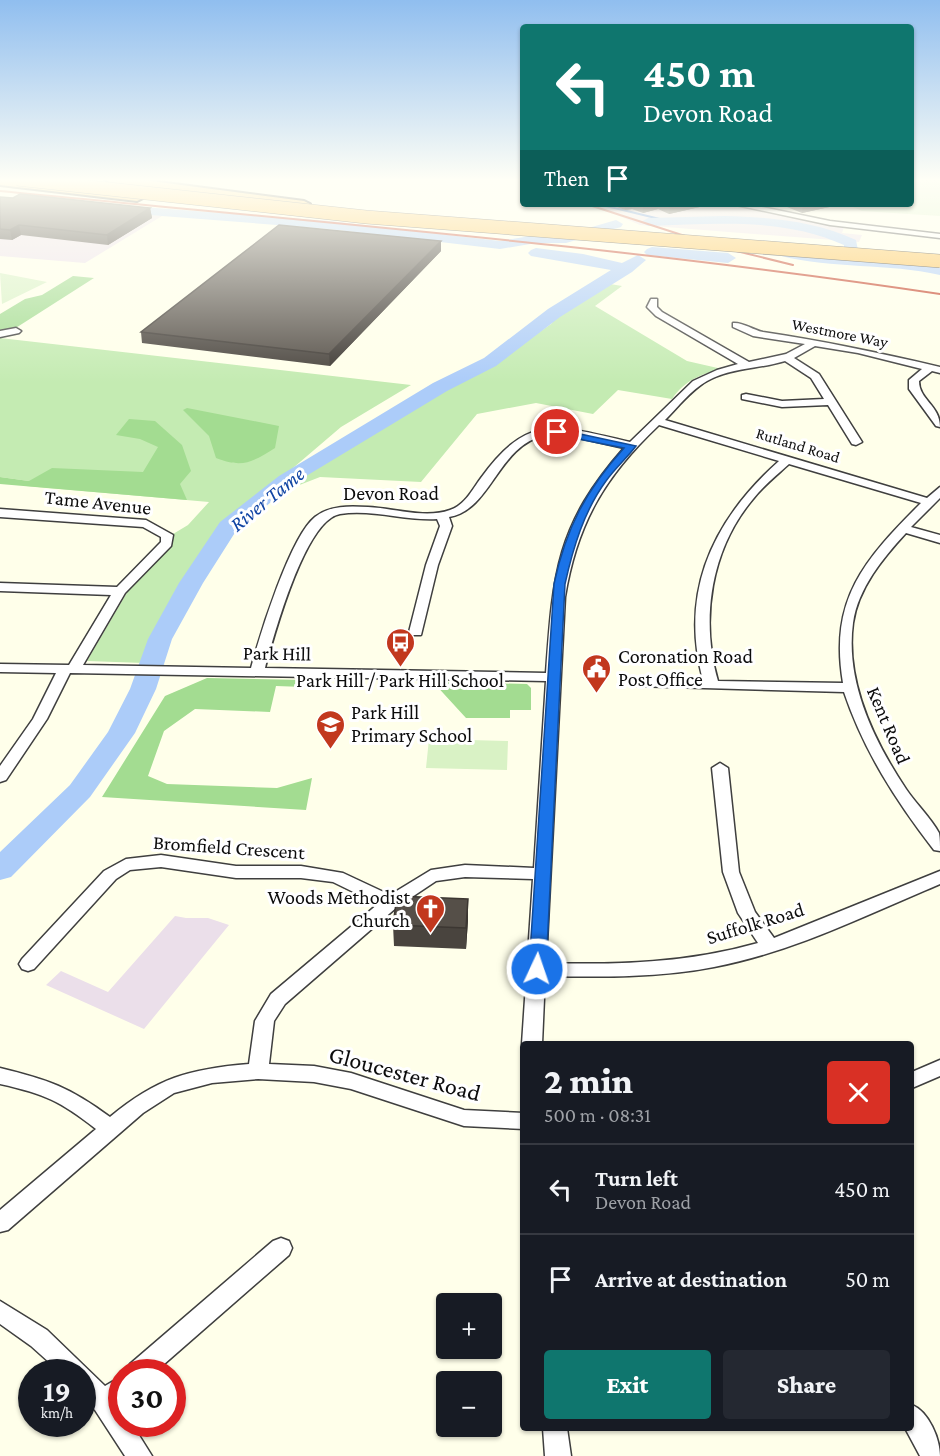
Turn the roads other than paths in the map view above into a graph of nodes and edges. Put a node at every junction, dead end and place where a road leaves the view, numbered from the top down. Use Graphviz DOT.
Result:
graph roads {
  1 [pos="774,247"];
  2 [pos="833,247"];
  3 [pos="940,255"];
  4 [pos="940,261"];
  5 [pos="654,301"];
  6 [pos="736,325"];
  7 [pos="16,331"];
  8 [pos="0,334"];
  9 [pos="814,342"];
  10 [pos="787,358"];
  11 [pos="748,366"];
  12 [pos="935,369"];
  13 [pos="746,397"];
  14 [pos="831,402"];
  15 [pos="657,421"];
  16 [pos="940,424"];
  17 [pos="856,442"];
  18 [pos="631,446"];
  19 [pos="788,459"];
  20 [pos="935,496"];
  21 [pos="0,513"];
  22 [pos="442,515"];
  23 [pos="903,528"];
  24 [pos="940,539"];
  25 [pos="0,586"];
  26 [pos="120,591"];
  27 [pos="416,632"];
  28 [pos="0,668"];
  29 [pos="69,669"];
  30 [pos="257,672"];
  31 [pos="554,677"];
  32 [pos="635,682"];
  33 [pos="712,685"];
  34 [pos="851,688"];
  35 [pos="720,768"];
  36 [pos="0,777"];
  37 [pos="940,846"];
  38 [pos="542,874"];
  39 [pos="940,877"];
  40 [pos="391,903"];
  41 [pos="769,945"];
  42 [pos="28,964"];
  43 [pos="537,969"];
  44 [pos="532,1041"];
  45 [pos="940,1068"];
  46 [pos="258,1071"];
  47 [pos="0,1076"];
  48 [pos="914,1079"];
  49 [pos="520,1121"];
  50 [pos="110,1129"];
  51 [pos="0,1223"];
  52 [pos="281,1248"];
  53 [pos="0,1311"];
  54 [pos="62,1359"];
  55 [pos="153,1359"];
  56 [pos="914,1421"];
  57 [pos="555,1431"];
  58 [pos="131,1437"];
  59 [pos="139,1456"];
  60 [pos="558,1456"];
  61 [pos="934,1456"];
  1 -- 4 [label="highway, bridge"];
  2 -- 3 [label="highway"];
  5 -- 11 [label="street"];
  6 -- 9 [label="street, Westmore Way"];
  7 -- 8 [label="street"];
  9 -- 10 [label="street"];
  9 -- 12 [label="street, Westmore Way"];
  10 -- 11 [label="street"];
  10 -- 14 [label="street"];
  11 -- 15 [label="street"];
  12 -- 16 [label="street"];
  13 -- 14 [label="street"];
  14 -- 17 [label="street"];
  15 -- 18 [label="street"];
  15 -- 19 [label="street, Rutland Road"];
  18 -- 22 [label="street, Devon Road"];
  18 -- 31 [label="street"];
  19 -- 20 [label="street, Rutland Road"];
  19 -- 33 [label="street"];
  20 -- 23 [label="street, Kent Road"];
  21 -- 26 [label="street, Tame Avenue"];
  22 -- 27 [label="street"];
  22 -- 30 [label="street, Devon Road"];
  23 -- 24 [label="street"];
  23 -- 34 [label="street, Kent Road"];
  25 -- 26 [label="street"];
  26 -- 29 [label="street, Tame Avenue"];
  28 -- 29 [label="street, Park Hill"];
  29 -- 30 [label="street, Park Hill"];
  29 -- 36 [label="street, Tame Avenue"];
  30 -- 31 [label="street, Park Hill"];
  31 -- 38 [label="street"];
  32 -- 33 [label="street"];
  33 -- 34 [label="street"];
  34 -- 37 [label="street, Kent Road"];
  35 -- 41 [label="street"];
  38 -- 40 [label="street"];
  38 -- 43 [label="street"];
  39 -- 41 [label="street, Suffolk Road"];
  40 -- 42 [label="street, Bromfield Crescent"];
  40 -- 46 [label="street"];
  41 -- 43 [label="street, Suffolk Road"];
  43 -- 44 [label="street"];
  45 -- 48 [label="street"];
  46 -- 49 [label="street, Gloucester Road"];
  46 -- 50 [label="street, Gloucester Road"];
  47 -- 50 [label="street"];
  50 -- 51 [label="street, Gloucester Road"];
  52 -- 55 [label="street"];
  53 -- 54 [label="street"];
  56 -- 61 [label="street"];
  57 -- 60 [label="street"];
  58 -- 59 [label="street"];
}
